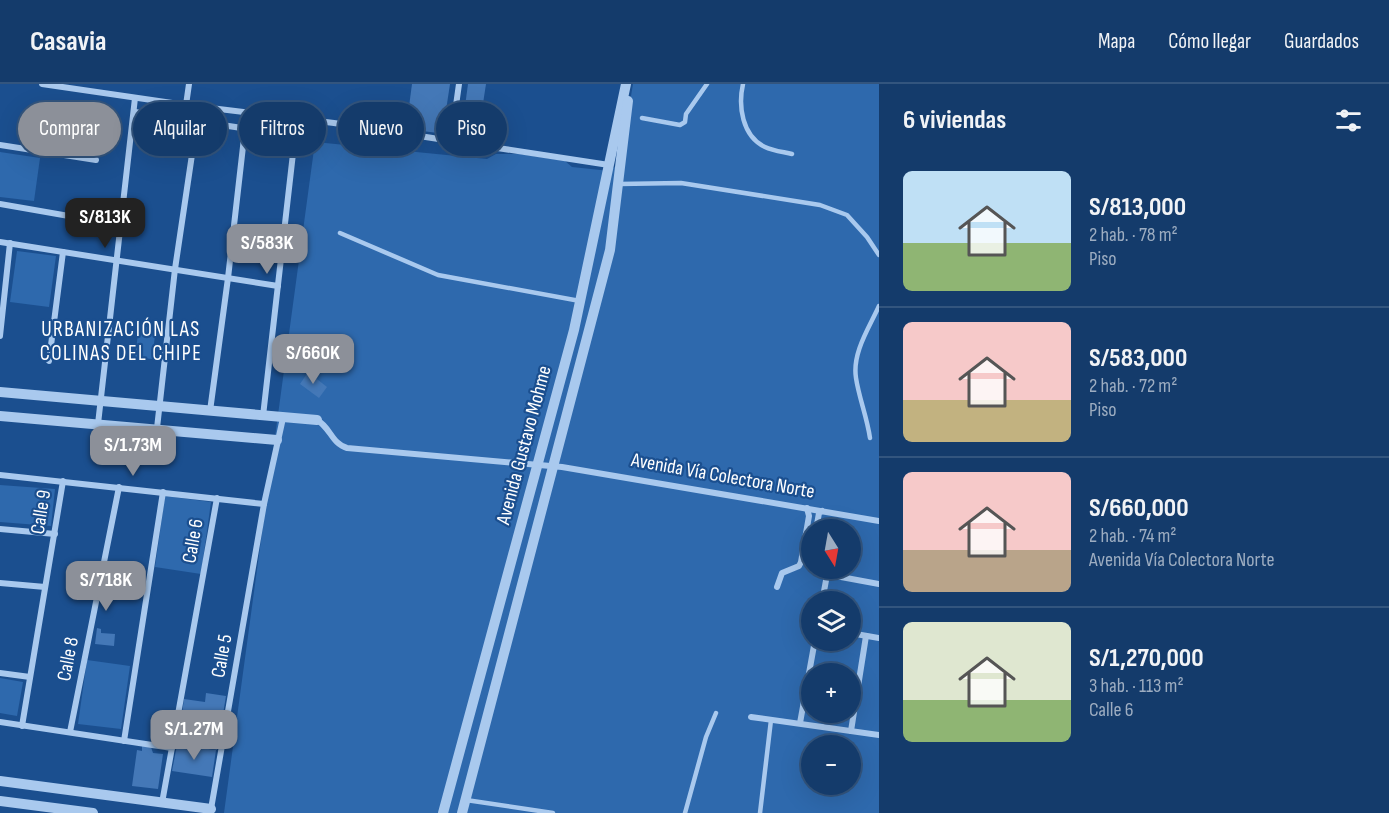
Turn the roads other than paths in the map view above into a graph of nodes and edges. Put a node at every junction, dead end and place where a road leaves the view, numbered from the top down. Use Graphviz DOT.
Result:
graph roads {
  1 [pos="42,84"];
  2 [pos="189,84"];
  3 [pos="459,84"];
  4 [pos="627,84"];
  5 [pos="707,84"];
  6 [pos="743,84"];
  7 [pos="135,98"];
  8 [pos="135,102"];
  9 [pos="164,102"];
  10 [pos="186,102"];
  11 [pos="456,102"];
  12 [pos="227,110"];
  13 [pos="642,118"];
  14 [pos="133,127"];
  15 [pos="436,139"];
  16 [pos="0,145"];
  17 [pos="507,150"];
  18 [pos="792,154"];
  19 [pos="192,156"];
  20 [pos="242,156"];
  21 [pos="292,156"];
  22 [pos="96,160"];
  23 [pos="609,165"];
  24 [pos="619,184"];
  25 [pos="0,204"];
  26 [pos="86,219"];
  27 [pos="340,233"];
  28 [pos="0,242"];
  29 [pos="10,243"];
  30 [pos="63,252"];
  31 [pos="879,255"];
  32 [pos="115,260"];
  33 [pos="175,269"];
  34 [pos="228,278"];
  35 [pos="278,286"];
  36 [pos="580,301"];
  37 [pos="879,306"];
  38 [pos="0,336"];
  39 [pos="48,361"];
  40 [pos="0,392"];
  41 [pos="101,401"];
  42 [pos="160,407"];
  43 [pos="210,411"];
  44 [pos="0,416"];
  45 [pos="263,416"];
  46 [pos="283,418"];
  47 [pos="317,420"];
  48 [pos="98,424"];
  49 [pos="157,428"];
  50 [pos="870,438"];
  51 [pos="277,440"];
  52 [pos="537,464"];
  53 [pos="557,466"];
  54 [pos="0,475"];
  55 [pos="63,481"];
  56 [pos="119,487"];
  57 [pos="163,492"];
  58 [pos="217,498"];
  59 [pos="264,504"];
  60 [pos="807,508"];
  61 [pos="822,511"];
  62 [pos="818,519"];
  63 [pos="879,520"];
  64 [pos="0,529"];
  65 [pos="55,534"];
  66 [pos="850,579"];
  67 [pos="0,583"];
  68 [pos="879,584"];
  69 [pos="45,587"];
  70 [pos="777,587"];
  71 [pos="861,635"];
  72 [pos="866,636"];
  73 [pos="879,638"];
  74 [pos="813,651"];
  75 [pos="0,674"];
  76 [pos="30,677"];
  77 [pos="716,713"];
  78 [pos="751,717"];
  79 [pos="771,720"];
  80 [pos="0,722"];
  81 [pos="800,723"];
  82 [pos="22,726"];
  83 [pos="851,731"];
  84 [pos="70,732"];
  85 [pos="879,735"];
  86 [pos="124,741"];
  87 [pos="172,748"];
  88 [pos="0,781"];
  89 [pos="466,800"];
  90 [pos="0,801"];
  91 [pos="162,803"];
  92 [pos="37,809"];
  93 [pos="211,811"];
  94 [pos="93,813"];
  95 [pos="443,813"];
  96 [pos="462,813"];
  97 [pos="554,813"];
  98 [pos="685,813"];
  99 [pos="760,813"];
  1 -- 7 [label="street"];
  2 -- 10 [label="street"];
  3 -- 11 [label="street"];
  4 -- 23 [label="street, Avenida Gustavo Mohme"];
  4 -- 24 [label="street, Avenida Gustavo Mohme"];
  5 -- 13 [label="lane"];
  6 -- 18 [label="lane"];
  7 -- 8 [label="street"];
  7 -- 9 [label="street"];
  12 -- 15 [label="street"];
  14 -- 32 [label="street"];
  16 -- 22 [label="street"];
  17 -- 23 [label="street"];
  19 -- 33 [label="street"];
  20 -- 34 [label="street"];
  21 -- 35 [label="street"];
  23 -- 36 [label="street, Avenida Gustavo Mohme"];
  24 -- 31 [label="lane"];
  24 -- 53 [label="street, Avenida Gustavo Mohme"];
  25 -- 26 [label="street"];
  27 -- 36 [label="lane"];
  28 -- 29 [label="street"];
  29 -- 30 [label="street"];
  29 -- 38 [label="street"];
  30 -- 32 [label="street"];
  30 -- 39 [label="street"];
  32 -- 33 [label="street"];
  32 -- 41 [label="street"];
  33 -- 34 [label="street"];
  33 -- 42 [label="street"];
  34 -- 35 [label="street"];
  34 -- 43 [label="street"];
  35 -- 45 [label="street"];
  36 -- 52 [label="street, Avenida Gustavo Mohme"];
  37 -- 50 [label="lane"];
  40 -- 41 [label="street"];
  41 -- 42 [label="street"];
  41 -- 48 [label="street"];
  42 -- 43 [label="street"];
  42 -- 49 [label="street"];
  43 -- 45 [label="street"];
  44 -- 48 [label="street"];
  45 -- 46 [label="street"];
  46 -- 47 [label="street"];
  46 -- 51 [label="street, Calle 5"];
  47 -- 52 [label="street"];
  48 -- 49 [label="street"];
  49 -- 51 [label="street"];
  51 -- 59 [label="street, Calle 5"];
  52 -- 53 [label="street, Avenida Vía Colectora Norte"];
  52 -- 95 [label="street, Avenida Gustavo Mohme"];
  53 -- 60 [label="street, Avenida Vía Colectora Norte"];
  53 -- 89 [label="street, Avenida Gustavo Mohme"];
  54 -- 55 [label="street"];
  55 -- 56 [label="street"];
  55 -- 65 [label="street, Calle 9"];
  56 -- 57 [label="street"];
  56 -- 84 [label="street, Calle 8"];
  57 -- 58 [label="street"];
  57 -- 86 [label="street"];
  58 -- 59 [label="street"];
  58 -- 87 [label="street, Calle 6"];
  59 -- 93 [label="street, Calle 5"];
  60 -- 61 [label="street, Avenida Vía Colectora Norte"];
  60 -- 70 [label="street"];
  61 -- 62 [label="street"];
  61 -- 63 [label="street, Avenida Vía Colectora Norte"];
  64 -- 65 [label="street"];
  65 -- 69 [label="street, Calle 9"];
  66 -- 68 [label="street"];
  67 -- 69 [label="street"];
  69 -- 76 [label="street, Calle 9"];
  71 -- 72 [label="street"];
  72 -- 73 [label="street"];
  72 -- 83 [label="street"];
  74 -- 81 [label="street"];
  75 -- 76 [label="street"];
  76 -- 82 [label="street, Calle 9"];
  77 -- 98 [label="lane"];
  78 -- 79 [label="street"];
  79 -- 81 [label="street"];
  79 -- 99 [label="lane"];
  80 -- 82 [label="street"];
  81 -- 83 [label="street"];
  82 -- 84 [label="street"];
  83 -- 85 [label="street"];
  84 -- 86 [label="street"];
  86 -- 87 [label="street"];
  87 -- 91 [label="street, Calle 6"];
  88 -- 91 [label="street"];
  89 -- 96 [label="street, Avenida Gustavo Mohme"];
  89 -- 97 [label="lane"];
  90 -- 92 [label="street"];
  91 -- 93 [label="street"];
  92 -- 94 [label="street"];
}
